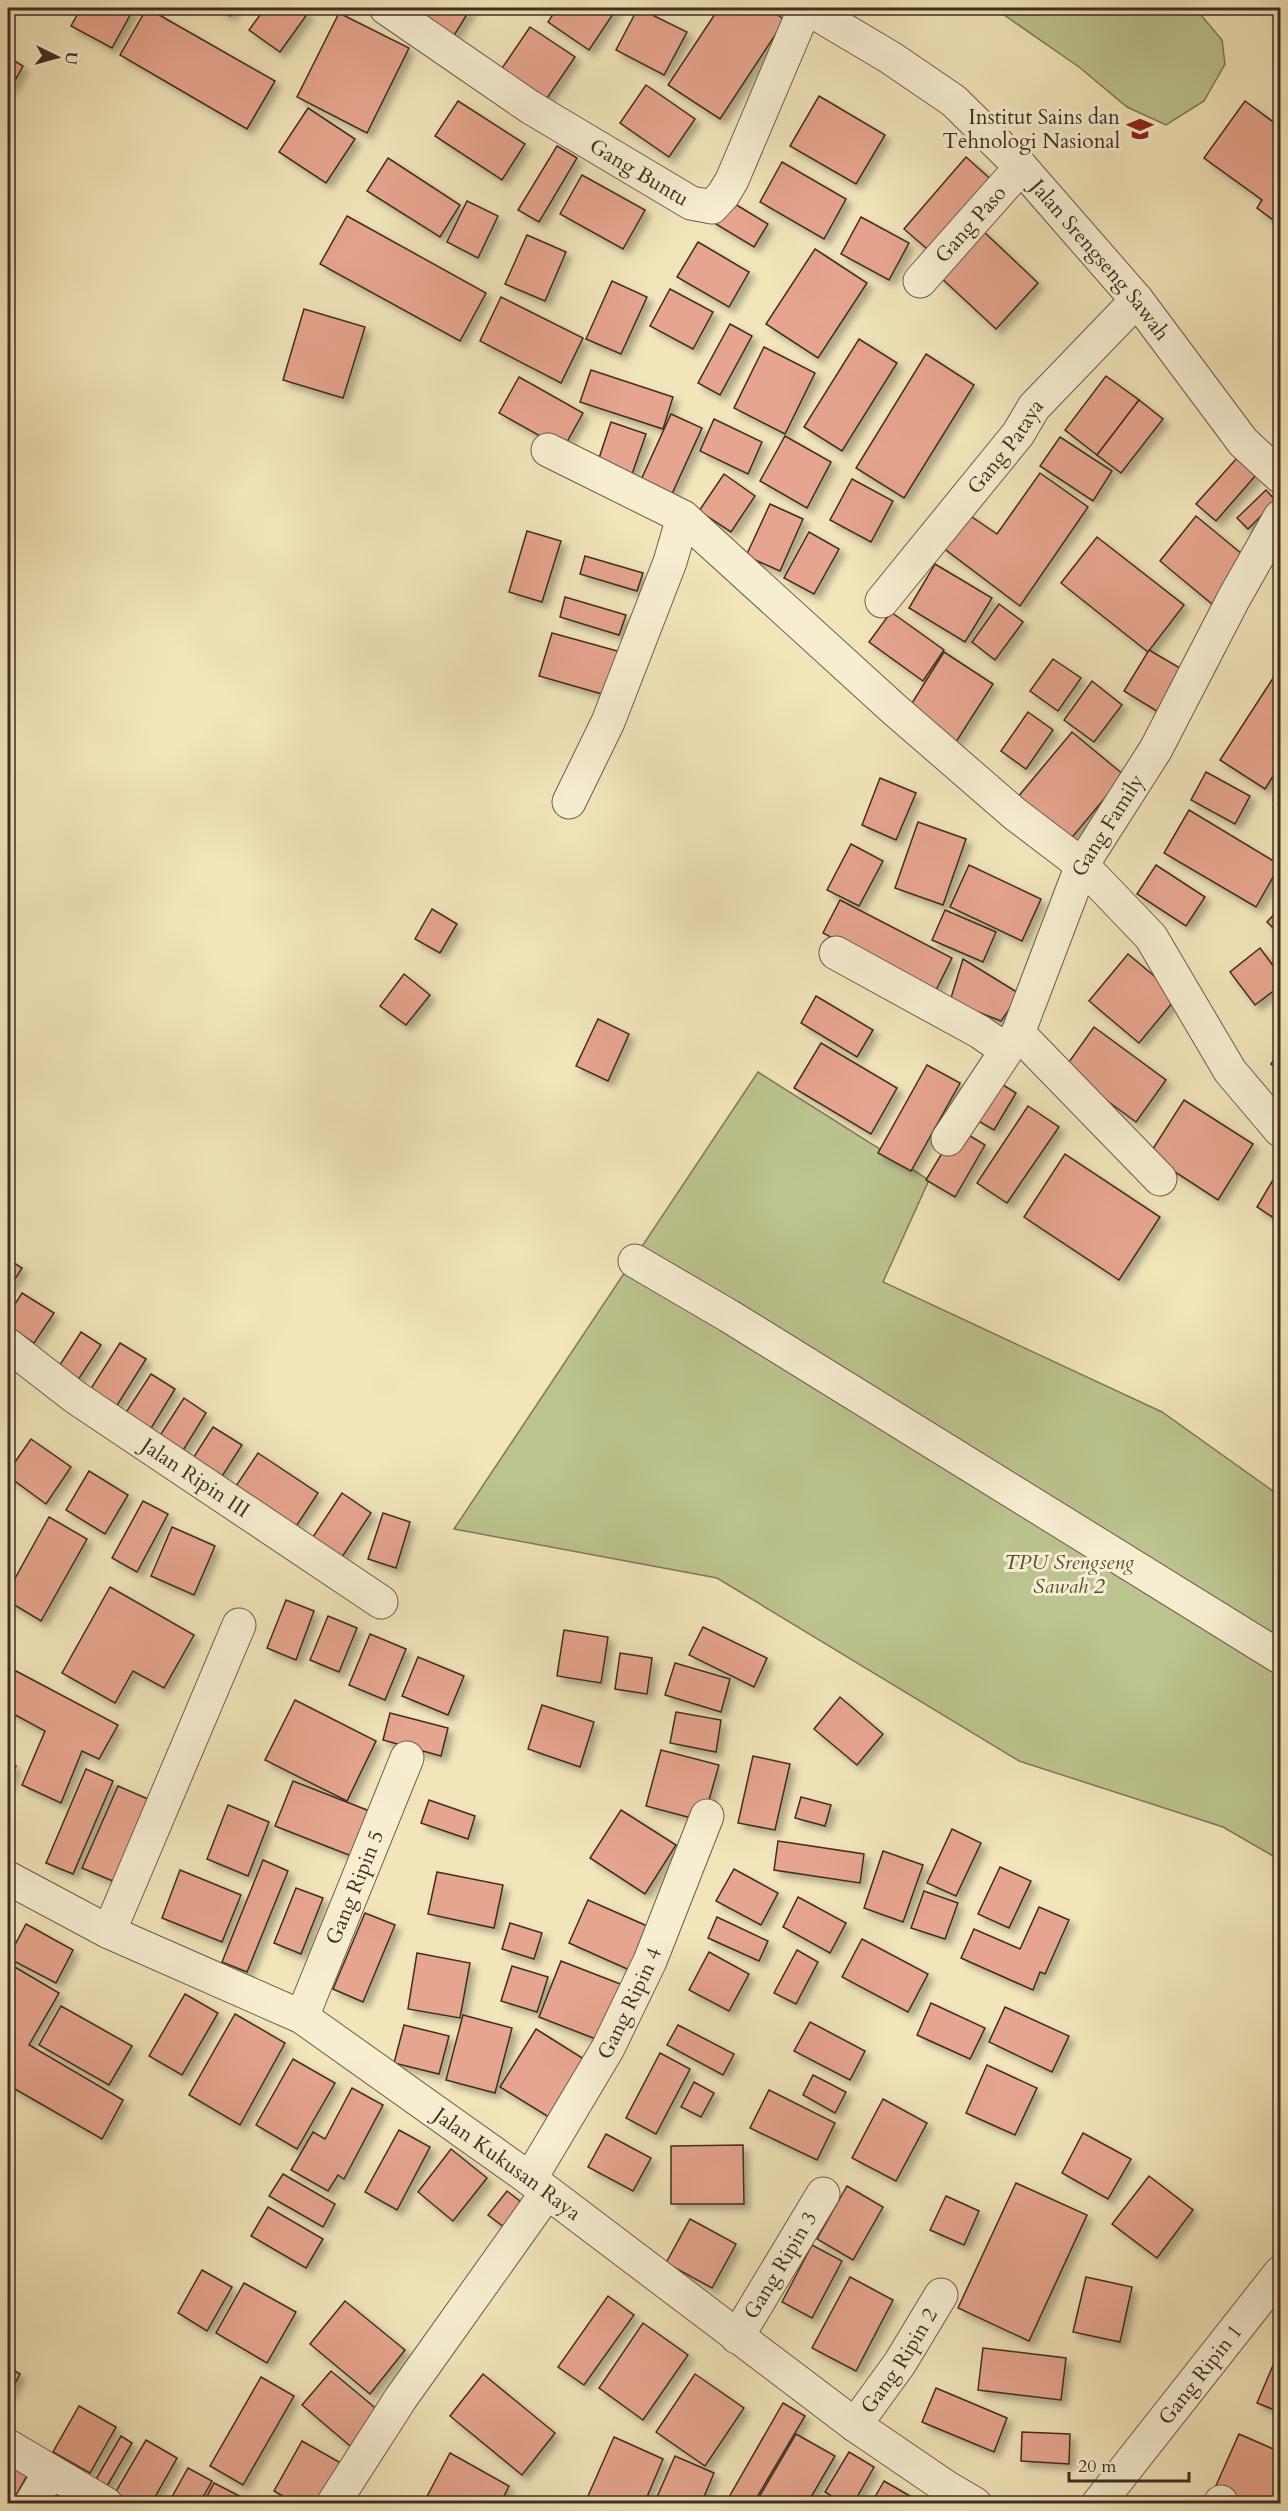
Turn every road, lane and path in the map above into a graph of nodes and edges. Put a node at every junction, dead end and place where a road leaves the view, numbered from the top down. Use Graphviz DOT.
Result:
graph roads {
  1 [pos="386,8"];
  2 [pos="806,8"];
  3 [pos="1021,166"];
  4 [pos="920,281"];
  5 [pos="1137,300"];
  6 [pos="548,450"];
  7 [pos="1281,476"];
  8 [pos="1281,516"];
  9 [pos="683,517"];
  10 [pos="882,601"];
  11 [pos="569,802"];
  12 [pos="1082,865"];
  13 [pos="836,953"];
  14 [pos="1012,1041"];
  15 [pos="1281,1130"];
  16 [pos="948,1139"];
  17 [pos="1160,1179"];
  18 [pos="635,1261"];
  19 [pos="9,1351"];
  20 [pos="381,1602"];
  21 [pos="239,1625"];
  22 [pos="1281,1657"];
  23 [pos="407,1758"];
  24 [pos="707,1816"];
  25 [pos="8,1878"];
  26 [pos="109,1932"];
  27 [pos="302,2017"];
  28 [pos="538,2187"];
  29 [pos="823,2194"];
  30 [pos="1281,2273"];
  31 [pos="940,2295"];
  32 [pos="737,2337"];
  33 [pos="855,2426"];
  34 [pos="8,2446"];
  35 [pos="50,2472"];
  36 [pos="941,2495"];
  37 [pos="31,2504"];
  38 [pos="106,2504"];
  39 [pos="333,2504"];
  40 [pos="975,2504"];
  41 [pos="1098,2504"];
  1 -- 2 [label="street, Gang Buntu"];
  2 -- 3 [label="street, Jalan Srengseng Sawah"];
  3 -- 4 [label="street, Gang Paso"];
  3 -- 5 [label="street, Jalan Srengseng Sawah"];
  5 -- 7 [label="street, Jalan Srengseng Sawah"];
  5 -- 10 [label="street, Gang Pataya"];
  6 -- 9 [label="street"];
  8 -- 12 [label="street, Gang Family"];
  9 -- 11 [label="street"];
  9 -- 12 [label="street"];
  12 -- 14 [label="street, Gang Family"];
  12 -- 15 [label="street"];
  13 -- 14 [label="street"];
  14 -- 16 [label="street, Gang Family"];
  14 -- 17 [label="street"];
  18 -- 22 [label="street"];
  19 -- 20 [label="street, Jalan Ripin III"];
  21 -- 26 [label="street"];
  23 -- 27 [label="street, Gang Ripin 5"];
  24 -- 28 [label="street, Gang Ripin 4"];
  25 -- 26 [label="street, Jalan Kukusan Raya"];
  26 -- 27 [label="street, Jalan Kukusan Raya"];
  27 -- 28 [label="street, Jalan Kukusan Raya"];
  28 -- 32 [label="street, Jalan Kukusan Raya"];
  28 -- 39 [label="street, Gang Ripin 4"];
  29 -- 32 [label="street, Gang Ripin 3"];
  30 -- 41 [label="street, Gang Ripin 1"];
  31 -- 33 [label="street, Gang Ripin 2"];
  32 -- 33 [label="street, Jalan Kukusan Raya"];
  33 -- 36 [label="street, Jalan Kukusan Raya"];
  34 -- 35 [label="street"];
  35 -- 37 [label="street"];
  35 -- 38 [label="street"];
  36 -- 40 [label="street, Jalan Kukusan Raya"];
}
